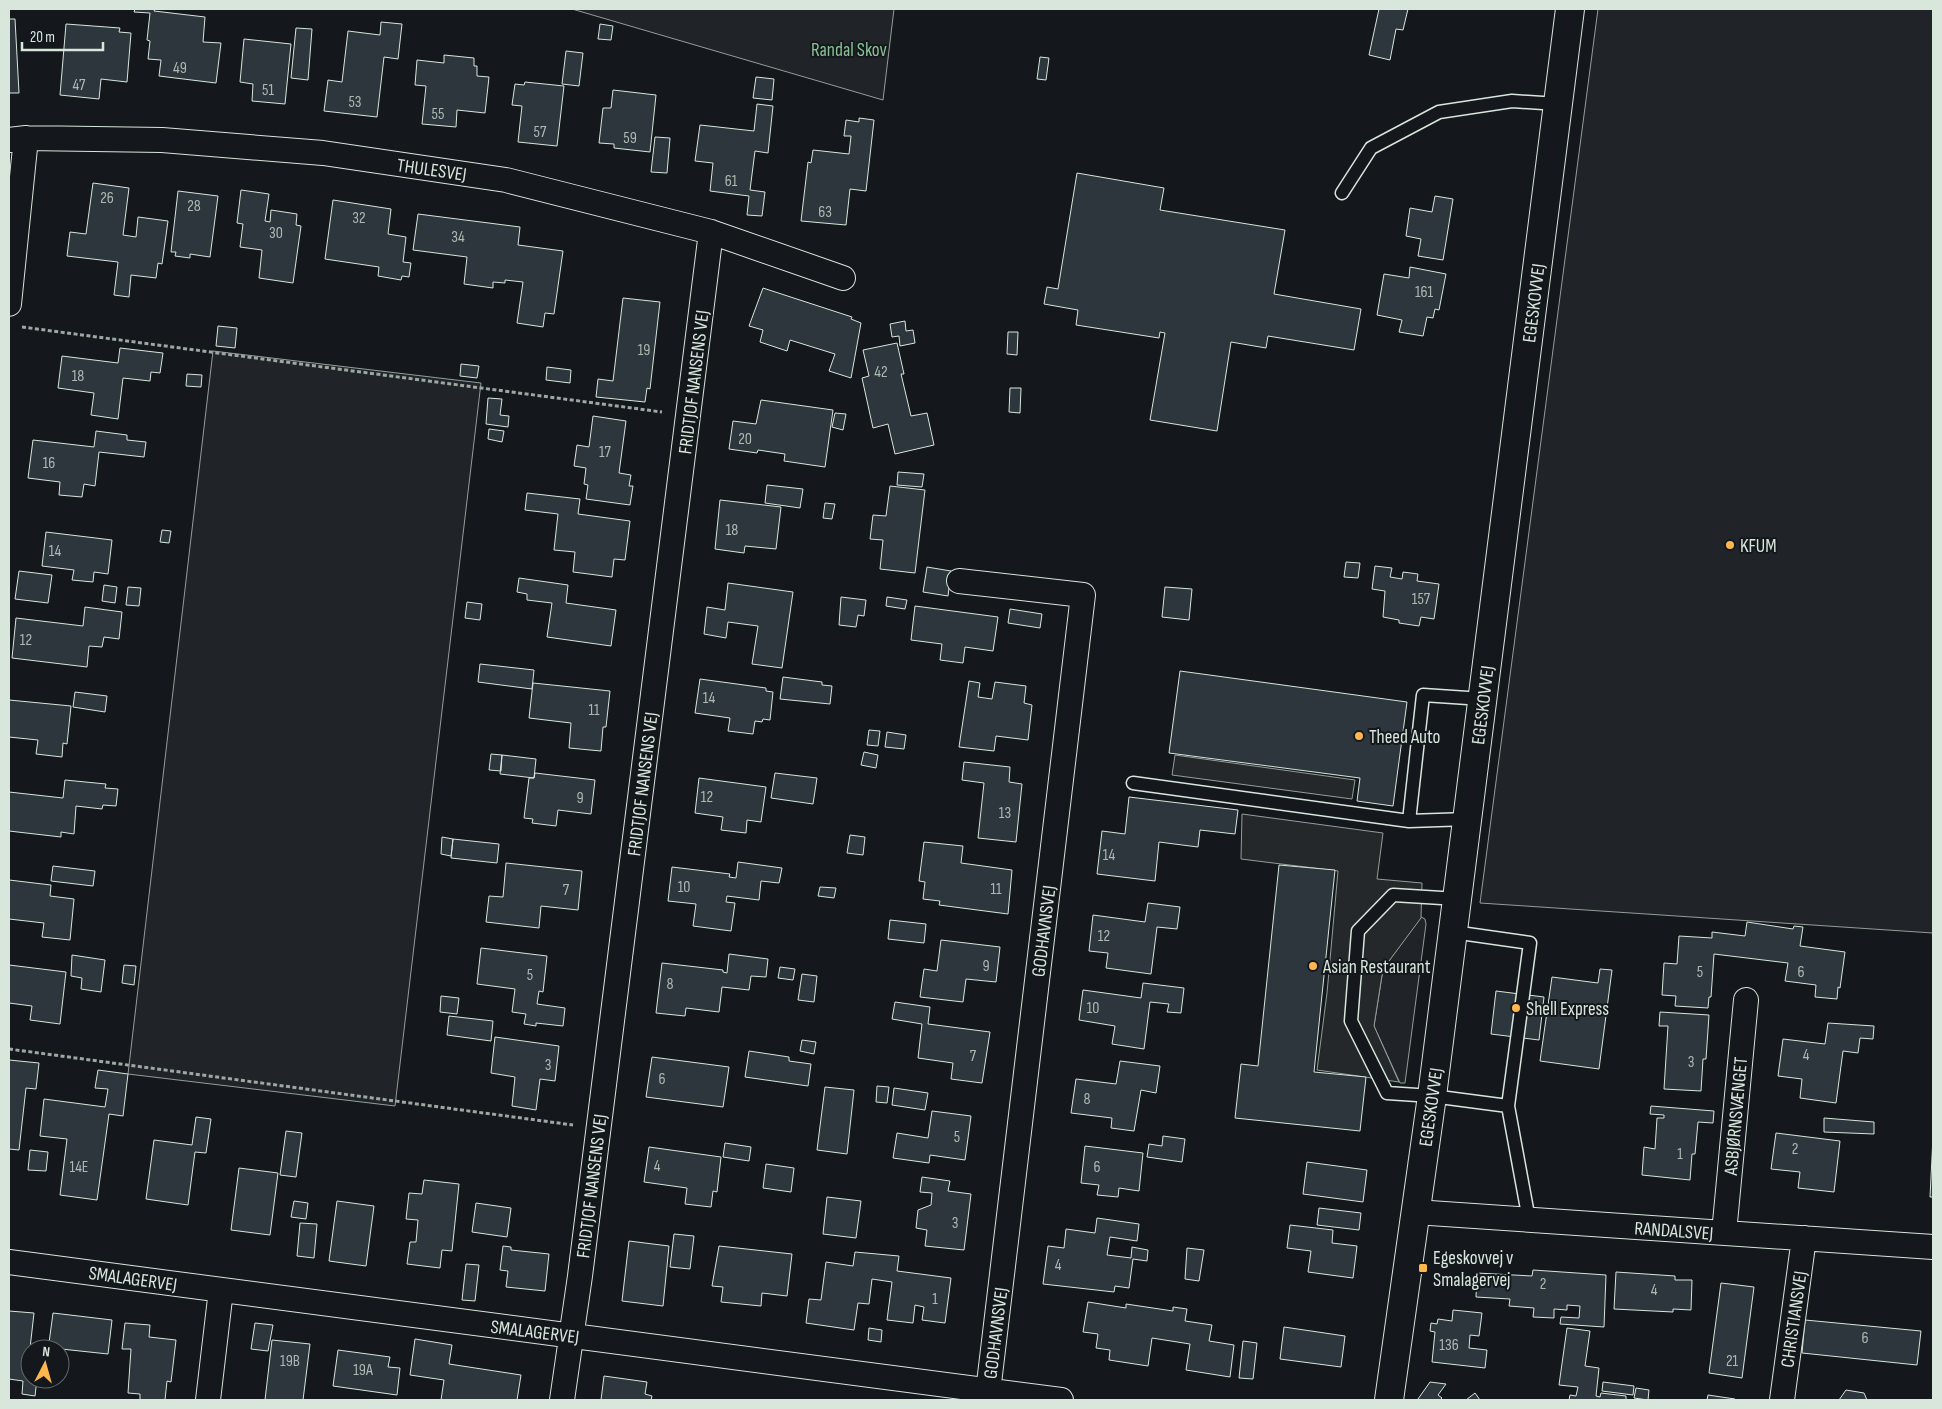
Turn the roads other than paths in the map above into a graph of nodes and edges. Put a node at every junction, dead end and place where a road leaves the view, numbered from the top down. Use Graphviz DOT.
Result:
graph roads {
  1 [pos="1570,9"];
  2 [pos="1558,104"];
  3 [pos="18,139"];
  4 [pos="1342,194"];
  5 [pos="711,232"];
  6 [pos="843,278"];
  7 [pos="9,304"];
  8 [pos="959,581"];
  9 [pos="1483,699"];
  10 [pos="1134,783"];
  11 [pos="1468,819"];
  12 [pos="1409,821"];
  13 [pos="1458,899"];
  14 [pos="1453,932"];
  15 [pos="1746,1000"];
  16 [pos="1432,1096"];
  17 [pos="1508,1106"];
  18 [pos="1415,1212"];
  19 [pos="1529,1220"];
  20 [pos="1724,1233"];
  21 [pos="1804,1238"];
  22 [pos="1933,1247"];
  23 [pos="9,1262"];
  24 [pos="221,1290"];
  25 [pos="571,1336"];
  26 [pos="987,1395"];
  27 [pos="208,1400"];
  28 [pos="562,1400"];
  29 [pos="1061,1400"];
  30 [pos="1389,1400"];
  31 [pos="1782,1400"];
  1 -- 2 [label="street, EGESKOVVEJ"];
  2 -- 4 [label="lane"];
  2 -- 9 [label="street, EGESKOVVEJ"];
  3 -- 5 [label="street, THULESVEJ"];
  3 -- 7 [label="street"];
  5 -- 6 [label="street, THULESVEJ"];
  5 -- 25 [label="street, FRIDTJOF NANSENS VEJ"];
  8 -- 26 [label="street, GODHAVNSVEJ"];
  9 -- 11 [label="street, EGESKOVVEJ"];
  9 -- 12 [label="lane"];
  10 -- 12 [label="lane"];
  11 -- 12 [label="lane"];
  11 -- 13 [label="street, EGESKOVVEJ"];
  13 -- 14 [label="street, EGESKOVVEJ"];
  13 -- 16 [label="lane"];
  14 -- 16 [label="street, EGESKOVVEJ"];
  14 -- 17 [label="lane"];
  15 -- 20 [label="street, ASBJØRNSVÆNGET"];
  16 -- 17 [label="lane"];
  16 -- 18 [label="street, EGESKOVVEJ"];
  17 -- 19 [label="lane"];
  18 -- 19 [label="street, RANDALSVEJ"];
  18 -- 30 [label="street, EGESKOVVEJ"];
  19 -- 20 [label="street, RANDALSVEJ"];
  20 -- 21 [label="street, RANDALSVEJ"];
  21 -- 22 [label="street, RANDALSVEJ"];
  21 -- 31 [label="street, CHRISTIANSVEJ"];
  23 -- 24 [label="street, SMALAGERVEJ"];
  24 -- 25 [label="street, SMALAGERVEJ"];
  24 -- 27 [label="street"];
  25 -- 26 [label="street, SMALAGERVEJ"];
  25 -- 28 [label="street, FRIDTJOF NANSENS VEJ"];
  26 -- 29 [label="street, SMALAGERVEJ"];
}
